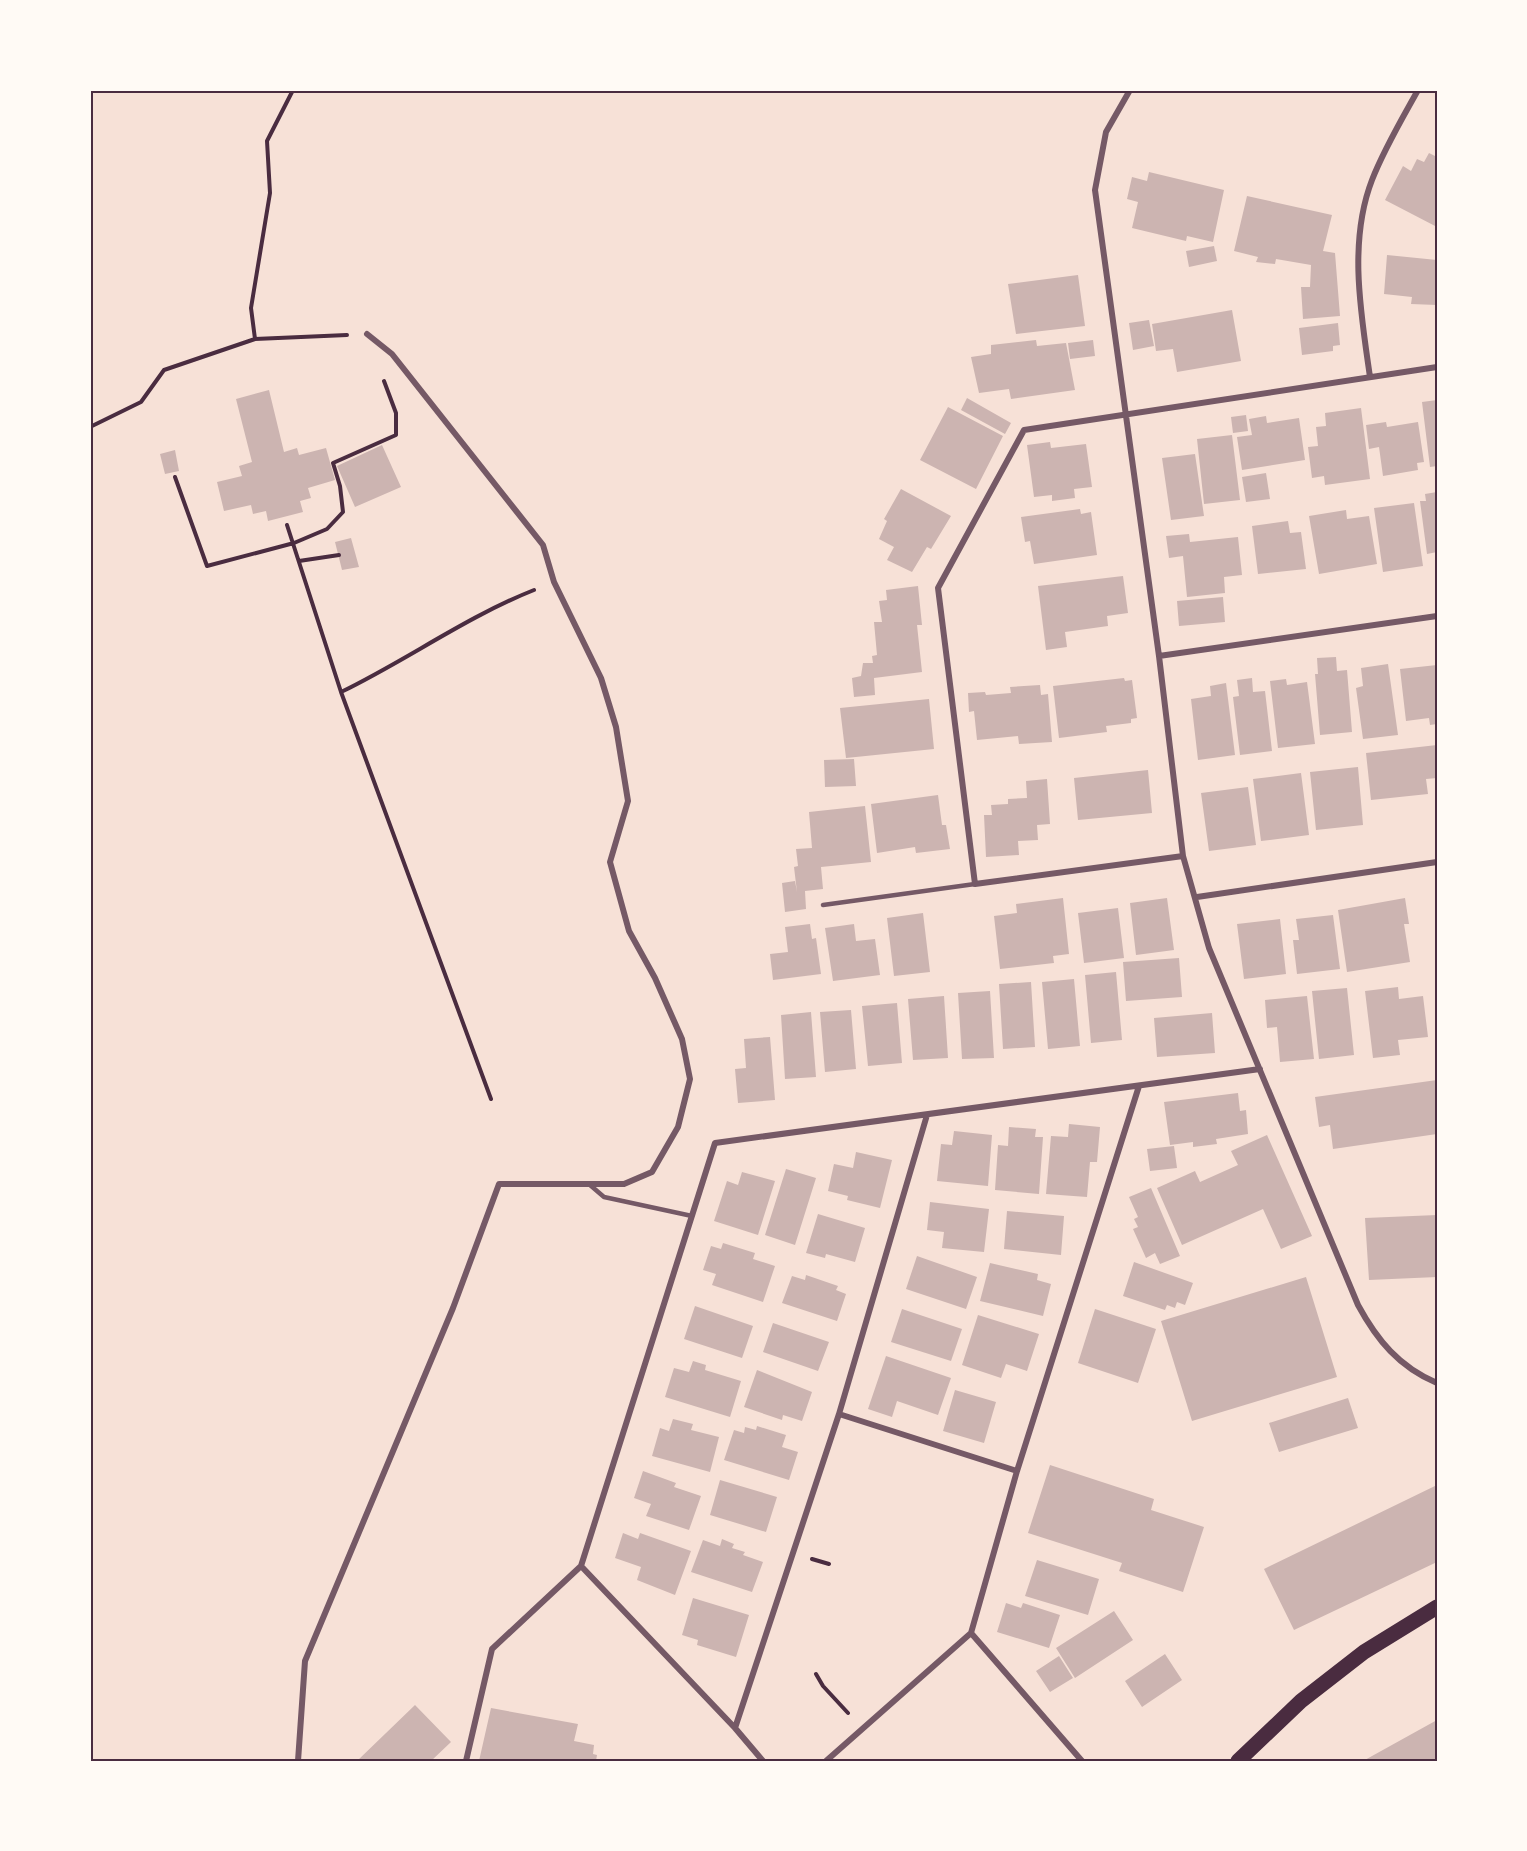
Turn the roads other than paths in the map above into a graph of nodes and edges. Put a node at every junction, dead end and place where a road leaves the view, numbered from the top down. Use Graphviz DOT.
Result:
graph roads {
  1 [pos="1130,90"];
  2 [pos="1418,90"];
  3 [pos="367,334"];
  4 [pos="1437,366"];
  5 [pos="1370,377"];
  6 [pos="1126,415"];
  7 [pos="1437,616"];
  8 [pos="1159,656"];
  9 [pos="1183,856"];
  10 [pos="1437,862"];
  11 [pos="975,884"];
  12 [pos="1197,897"];
  13 [pos="823,905"];
  14 [pos="1260,1069"];
  15 [pos="1139,1086"];
  16 [pos="927,1115"];
  17 [pos="590,1185"];
  18 [pos="692,1216"];
  19 [pos="1437,1383"];
  20 [pos="839,1414"];
  21 [pos="1017,1471"];
  22 [pos="581,1566"];
  23 [pos="1437,1607"];
  24 [pos="971,1633"];
  25 [pos="735,1728"];
  26 [pos="298,1761"];
  27 [pos="466,1761"];
  28 [pos="762,1761"];
  29 [pos="826,1761"];
  30 [pos="1082,1761"];
  31 [pos="1238,1761"];
  1 -- 6 [label="street"];
  2 -- 5 [label="street"];
  3 -- 17 [label="street"];
  4 -- 5 [label="street"];
  5 -- 6 [label="street"];
  6 -- 8 [label="street"];
  6 -- 11 [label="street"];
  7 -- 8 [label="street"];
  8 -- 9 [label="street"];
  9 -- 11 [label="street"];
  9 -- 12 [label="street"];
  10 -- 12 [label="street"];
  11 -- 13 [label="lane"];
  12 -- 14 [label="street"];
  14 -- 15 [label="street"];
  14 -- 19 [label="street"];
  15 -- 16 [label="street"];
  15 -- 21 [label="street"];
  16 -- 18 [label="street"];
  16 -- 20 [label="street"];
  17 -- 18 [label="lane"];
  17 -- 26 [label="street"];
  18 -- 22 [label="street"];
  20 -- 21 [label="street"];
  20 -- 25 [label="street"];
  21 -- 24 [label="street"];
  22 -- 25 [label="street"];
  22 -- 27 [label="street"];
  23 -- 31 [label="main road"];
  24 -- 29 [label="street"];
  24 -- 30 [label="street"];
  25 -- 28 [label="street"];
}
